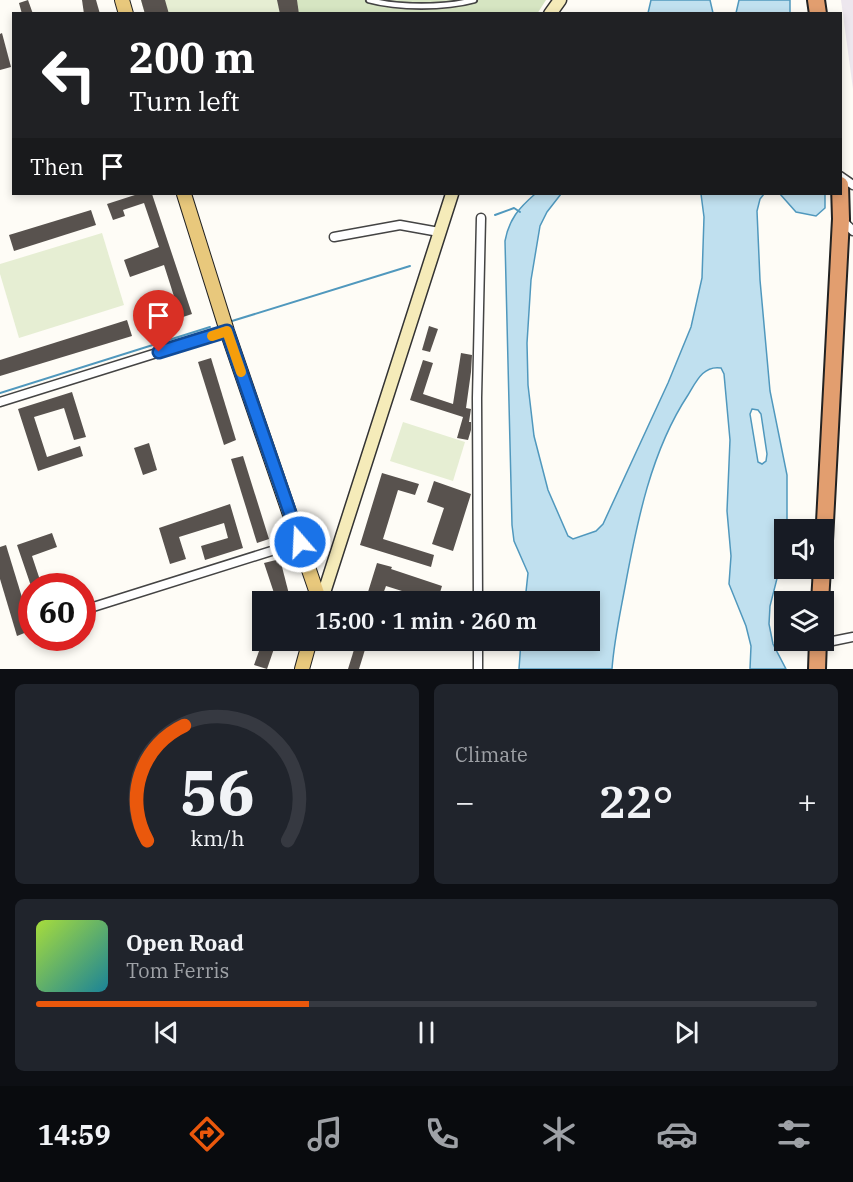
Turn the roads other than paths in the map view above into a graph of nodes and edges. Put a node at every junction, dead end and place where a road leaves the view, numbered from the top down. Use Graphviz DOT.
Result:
graph roads {
  1 [pos="369,0"];
  2 [pos="474,0"];
  3 [pos="184,195"];
  4 [pos="452,195"];
  5 [pos="842,195"];
  6 [pos="481,218"];
  7 [pos="847,225"];
  8 [pos="439,232"];
  9 [pos="334,237"];
  10 [pos="227,331"];
  11 [pos="0,402"];
  12 [pos="826,519"];
  13 [pos="300,542"];
  14 [pos="317,591"];
  15 [pos="325,591"];
  16 [pos="478,591"];
  17 [pos="96,606"];
  18 [pos="853,637"];
  19 [pos="834,640"];
  20 [pos="307,651"];
  21 [pos="478,651"];
  22 [pos="818,651"];
  23 [pos="302,669"];
  24 [pos="478,669"];
  25 [pos="817,669"];
  1 -- 2 [label="lane"];
  3 -- 10 [label="main road"];
  4 -- 8 [label="main road"];
  5 -- 7 [label="highway"];
  6 -- 16 [label="street"];
  7 -- 12 [label="highway"];
  8 -- 9 [label="street"];
  8 -- 15 [label="main road"];
  10 -- 11 [label="street"];
  10 -- 13 [label="main road"];
  13 -- 14 [label="main road"];
  13 -- 17 [label="street"];
  18 -- 19 [label="street"];
  20 -- 23 [label="main road"];
  21 -- 24 [label="street"];
  22 -- 25 [label="highway"];
}
